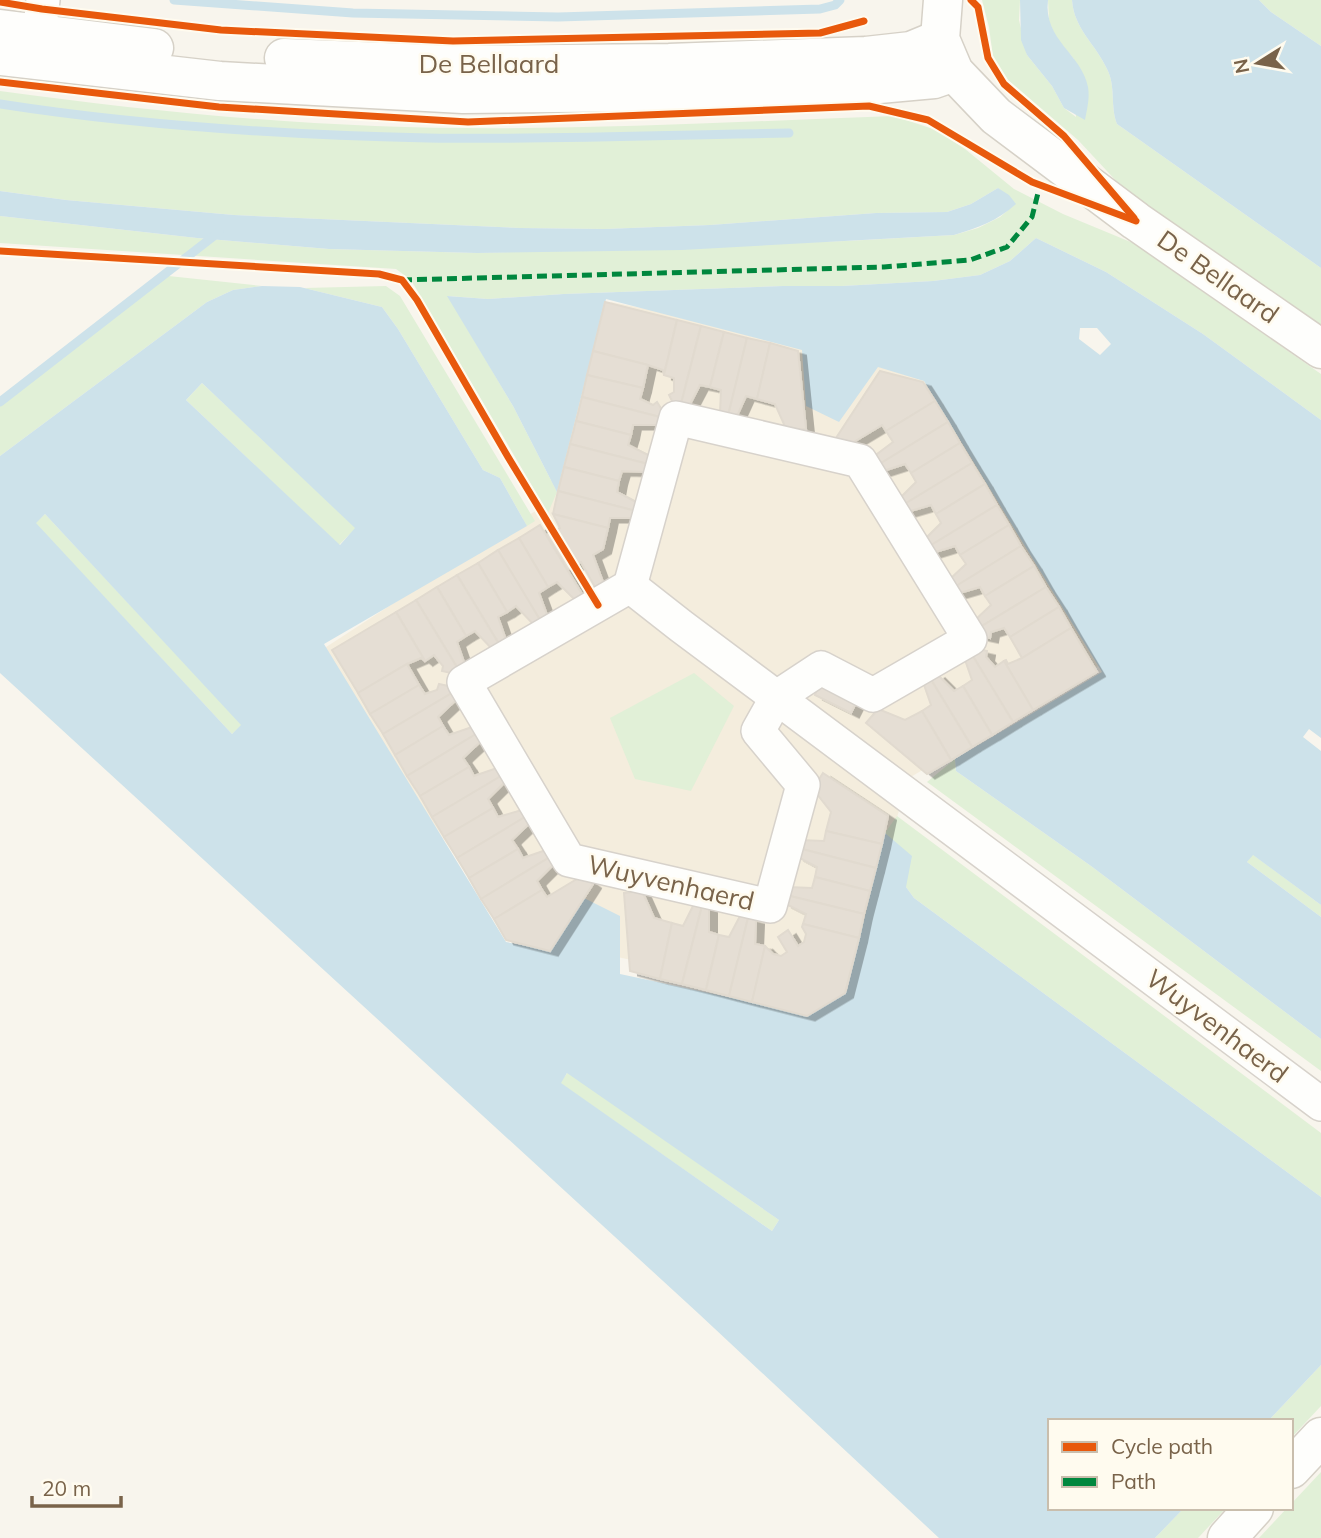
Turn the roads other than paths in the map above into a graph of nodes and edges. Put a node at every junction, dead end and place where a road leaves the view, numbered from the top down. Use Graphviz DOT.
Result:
graph roads {
  1 [pos="943,0"];
  2 [pos="0,29"];
  3 [pos="29,38"];
  4 [pos="947,55"];
  5 [pos="1321,349"];
  6 [pos="630,586"];
  7 [pos="777,698"];
  8 [pos="1321,1104"];
  9 [pos="1321,1437"];
  10 [pos="1293,1467"];
  11 [pos="1252,1510"];
  12 [pos="1227,1538"];
  1 -- 4 [label="street"];
  2 -- 3 [label="street, De Bellaard"];
  3 -- 4 [label="street, De Bellaard"];
  4 -- 5 [label="street, De Bellaard"];
  6 -- 7 [label="street, Wuyvenhaerd"];
  6 -- 7 [label="street, Wuyvenhaerd"];
  6 -- 7 [label="street, Wuyvenhaerd"];
  7 -- 8 [label="street, Wuyvenhaerd"];
  9 -- 10 [label="street"];
  11 -- 12 [label="street"];
}
